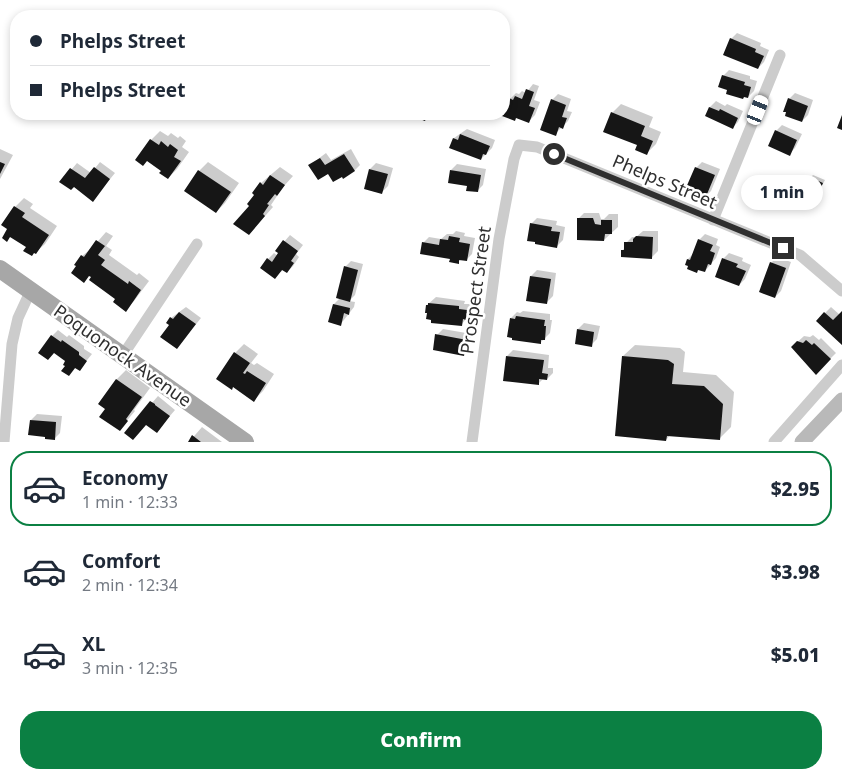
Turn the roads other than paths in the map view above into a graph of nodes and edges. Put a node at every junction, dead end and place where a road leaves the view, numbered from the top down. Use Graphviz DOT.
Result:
graph roads {
  1 [pos="780,55"];
  2 [pos="519,145"];
  3 [pos="713,220"];
  4 [pos="197,244"];
  5 [pos="0,269"];
  6 [pos="30,290"];
  7 [pos="842,291"];
  8 [pos="123,355"];
  9 [pos="842,365"];
  10 [pos="842,400"];
  11 [pos="4,442"];
  12 [pos="245,442"];
  13 [pos="472,442"];
  14 [pos="774,442"];
  15 [pos="802,442"];
  1 -- 3 [label="street"];
  2 -- 3 [label="street, Phelps Street"];
  2 -- 13 [label="street, Prospect Street"];
  3 -- 7 [label="street, Phelps Street"];
  4 -- 8 [label="street"];
  5 -- 6 [label="main road, Poquonock Avenue"];
  6 -- 8 [label="main road, Poquonock Avenue"];
  6 -- 11 [label="street"];
  8 -- 12 [label="main road, Poquonock Avenue"];
  9 -- 14 [label="street"];
  10 -- 15 [label="main road"];
}
